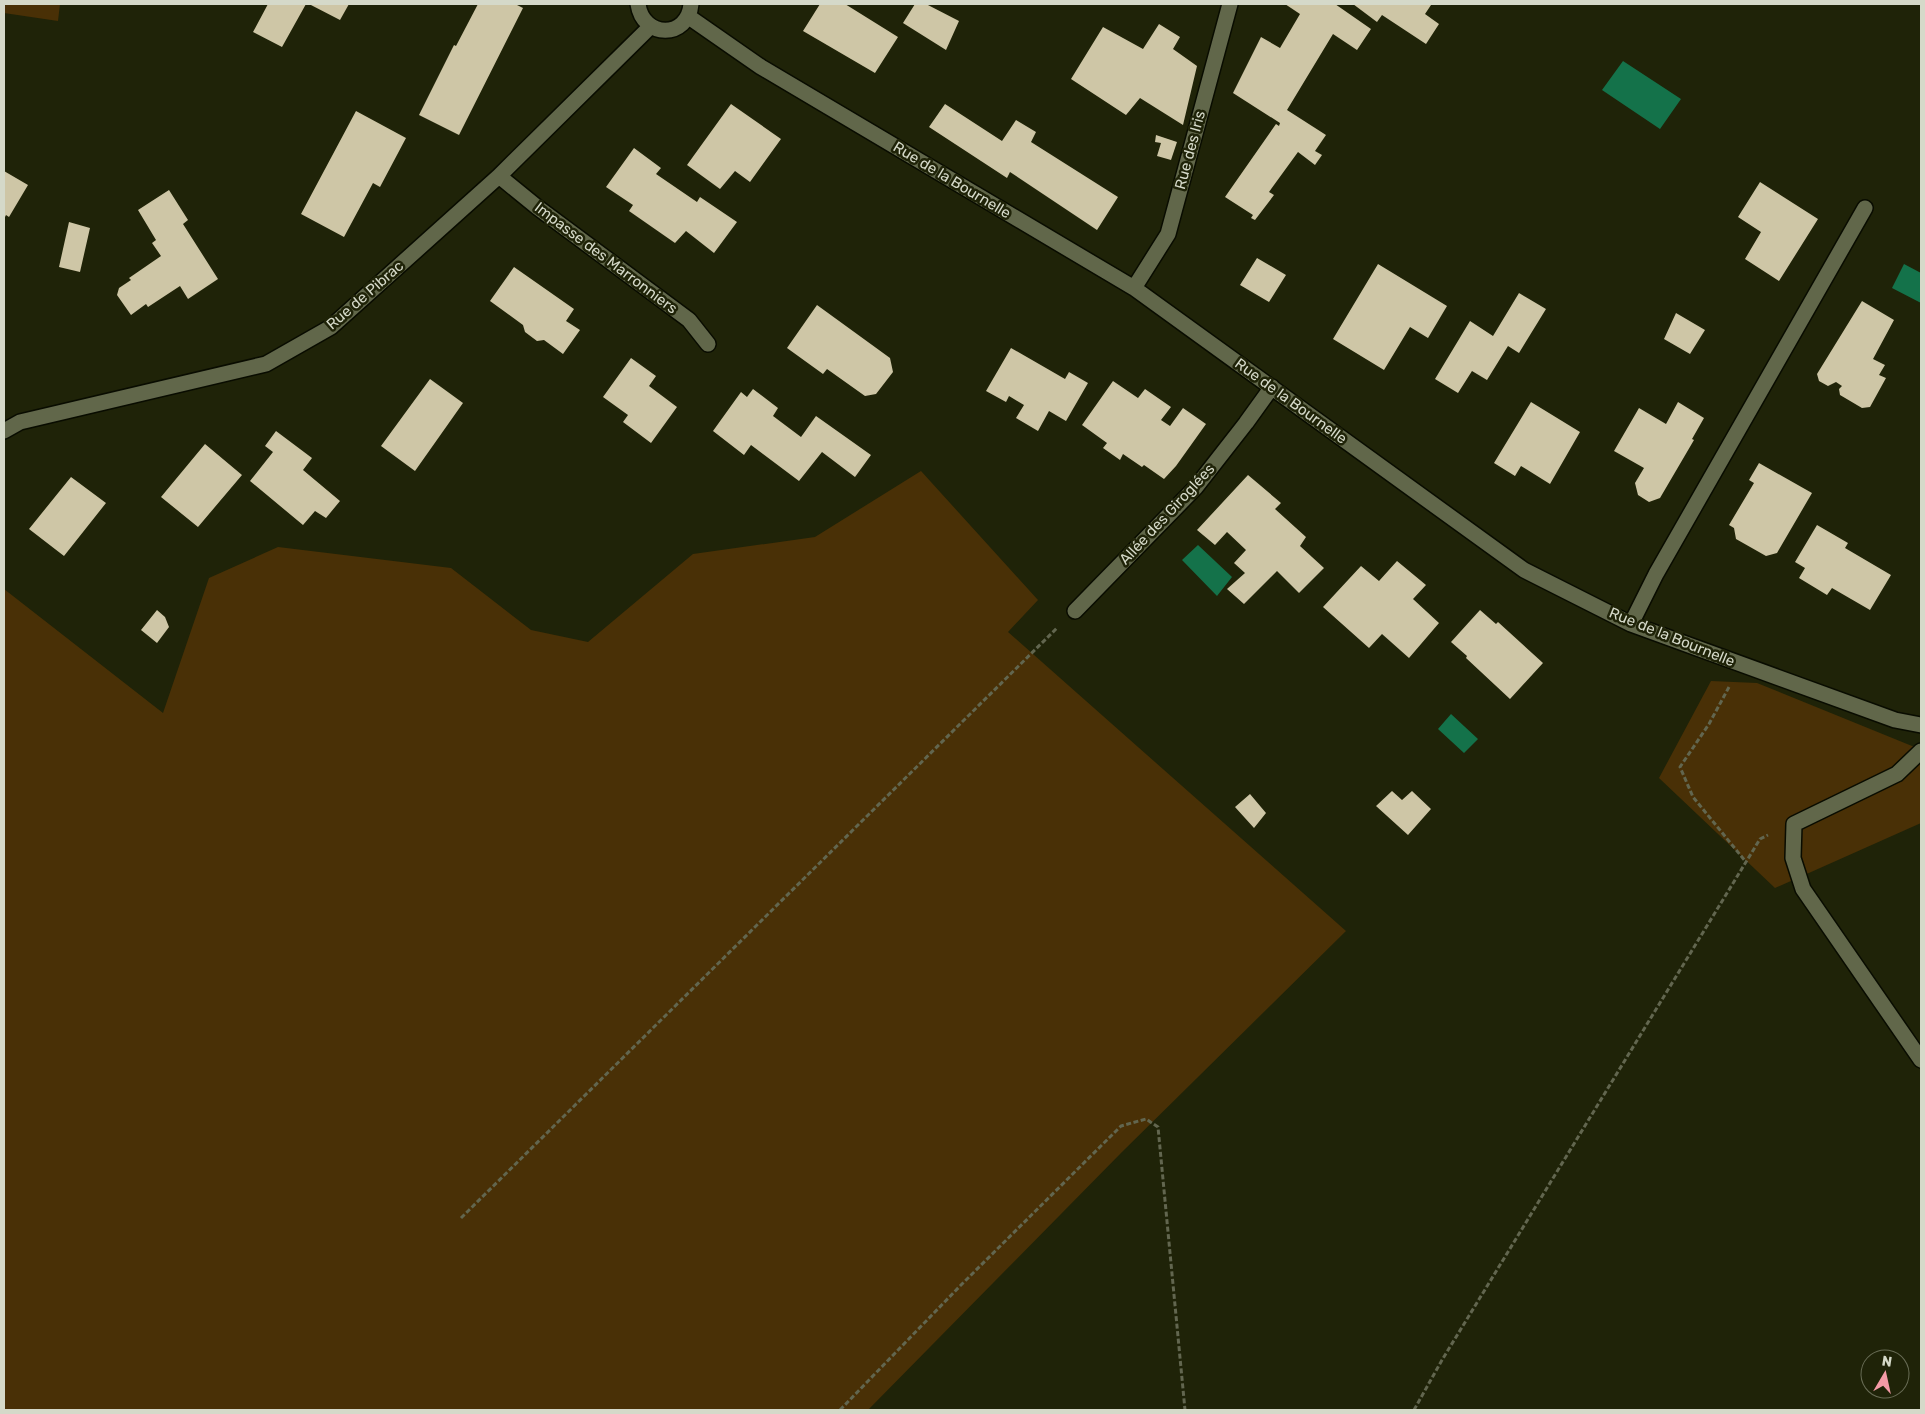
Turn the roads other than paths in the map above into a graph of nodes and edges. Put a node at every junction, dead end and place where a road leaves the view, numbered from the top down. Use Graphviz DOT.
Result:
graph roads {
  1 [pos="638,4"];
  2 [pos="1230,4"];
  3 [pos="690,10"];
  4 [pos="650,27"];
  5 [pos="499,176"];
  6 [pos="1865,208"];
  7 [pos="1134,288"];
  8 [pos="708,344"];
  9 [pos="1272,387"];
  10 [pos="4,431"];
  11 [pos="1075,611"];
  12 [pos="1631,624"];
  13 [pos="1921,725"];
  14 [pos="1921,751"];
  15 [pos="1921,1060"];
  1 -- 4 [label="street"];
  2 -- 7 [label="street, Rue des Iris"];
  3 -- 4 [label="street"];
  3 -- 7 [label="street, Rue de la Bournelle"];
  4 -- 5 [label="street, Rue de Pibrac"];
  5 -- 8 [label="street, Impasse des Marronniers"];
  5 -- 10 [label="street, Rue de Pibrac"];
  6 -- 12 [label="street"];
  7 -- 9 [label="street, Rue de la Bournelle"];
  9 -- 11 [label="street, Allée des Giroglées"];
  9 -- 12 [label="street, Rue de la Bournelle"];
  12 -- 13 [label="street, Rue de la Bournelle"];
  14 -- 15 [label="street"];
}
